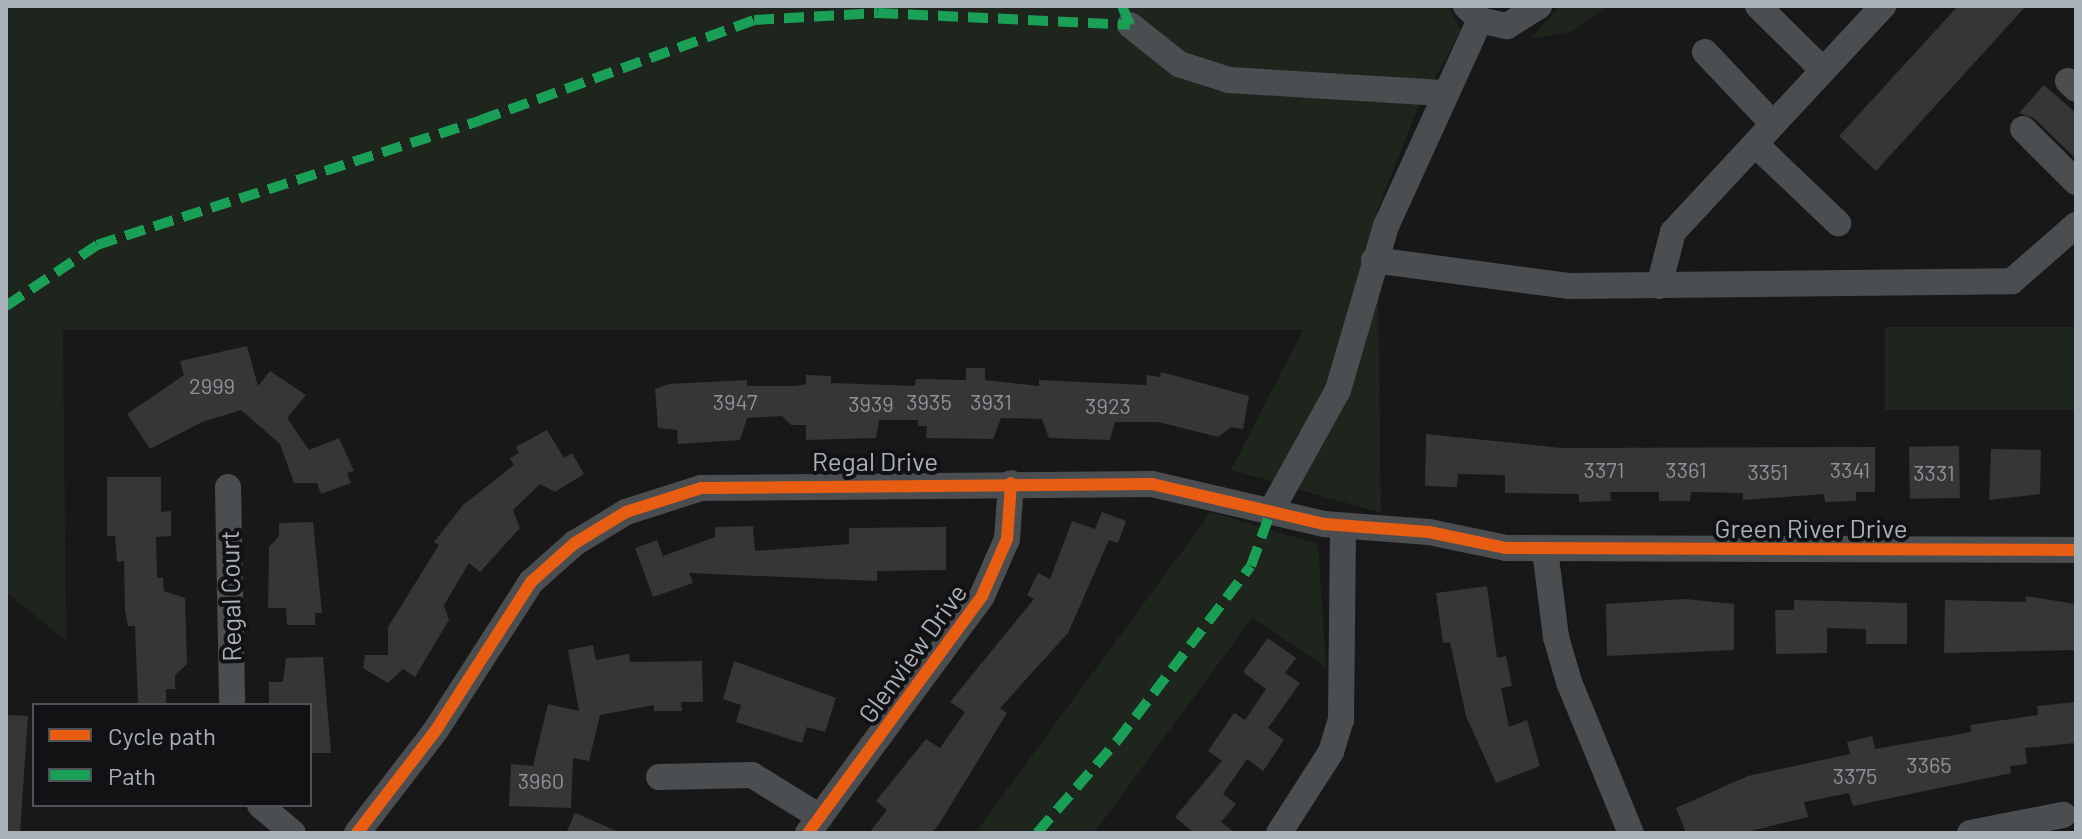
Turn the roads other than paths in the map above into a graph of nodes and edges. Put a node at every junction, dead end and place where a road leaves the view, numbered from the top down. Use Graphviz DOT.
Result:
graph roads {
  1 [pos="1539,6"];
  2 [pos="1758,6"];
  3 [pos="1870,10"];
  4 [pos="1473,13"];
  5 [pos="1130,25"];
  6 [pos="1705,52"];
  7 [pos="1823,70"];
  8 [pos="1442,93"];
  9 [pos="1773,124"];
  10 [pos="2023,129"];
  11 [pos="1755,144"];
  12 [pos="2076,182"];
  13 [pos="1838,223"];
  14 [pos="2076,225"];
  15 [pos="1374,260"];
  16 [pos="1659,286"];
  17 [pos="1011,483"];
  18 [pos="228,487"];
  19 [pos="1271,511"];
  20 [pos="1343,528"];
  21 [pos="1545,550"];
  22 [pos="2076,550"];
  23 [pos="232,703"];
  24 [pos="659,777"];
  25 [pos="262,807"];
  26 [pos="2063,815"];
  27 [pos="814,825"];
  28 [pos="293,833"];
  29 [pos="357,833"];
  30 [pos="1279,833"];
  31 [pos="1631,833"];
  32 [pos="1970,833"];
  1 -- 4 [label="street"];
  2 -- 7 [label="street"];
  3 -- 7 [label="street"];
  4 -- 8 [label="street"];
  5 -- 8 [label="street"];
  6 -- 9 [label="street"];
  7 -- 9 [label="street"];
  8 -- 15 [label="street"];
  9 -- 11 [label="street"];
  10 -- 12 [label="street"];
  11 -- 13 [label="street"];
  11 -- 16 [label="street"];
  14 -- 16 [label="street"];
  15 -- 16 [label="street"];
  15 -- 19 [label="street"];
  17 -- 19 [label="street, Regal Drive"];
  17 -- 27 [label="street, Glenview Drive"];
  17 -- 29 [label="street, Regal Drive"];
  18 -- 23 [label="street, Regal Court"];
  19 -- 20 [label="street, Regal Drive"];
  20 -- 21 [label="street, Regal Drive"];
  20 -- 30 [label="street"];
  21 -- 22 [label="street, Green River Drive"];
  21 -- 31 [label="street"];
  24 -- 27 [label="street"];
  25 -- 28 [label="street"];
  26 -- 32 [label="street"];
}
